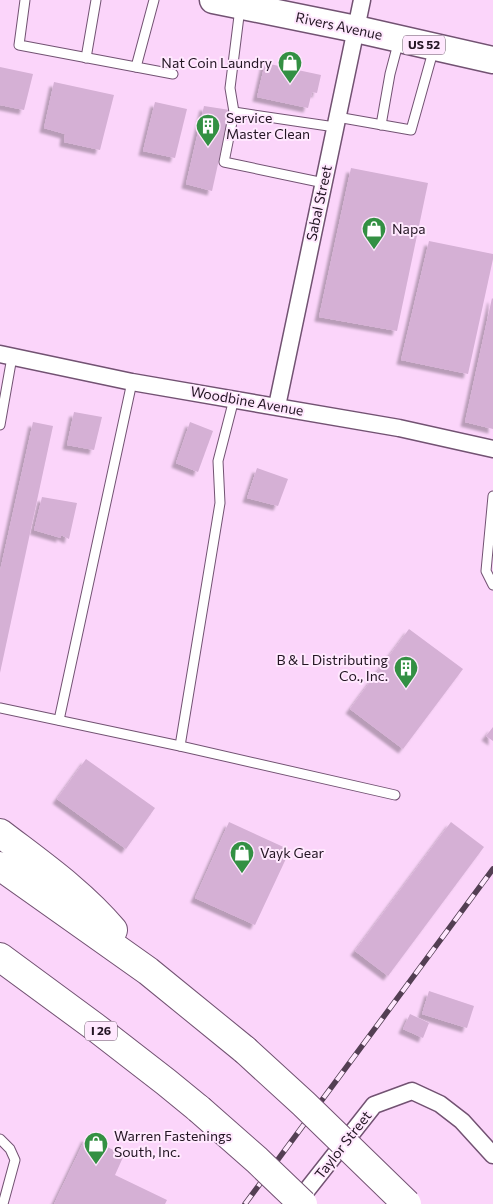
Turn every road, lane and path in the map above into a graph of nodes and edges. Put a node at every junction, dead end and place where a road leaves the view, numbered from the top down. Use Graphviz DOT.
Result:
graph roads {
  1 [pos="26,0"];
  2 [pos="96,0"];
  3 [pos="154,0"];
  4 [pos="213,0"];
  5 [pos="362,0"];
  6 [pos="240,6"];
  7 [pos="356,29"];
  8 [pos="399,39"];
  9 [pos="434,47"];
  10 [pos="86,58"];
  11 [pos="493,60"];
  12 [pos="136,67"];
  13 [pos="173,74"];
  14 [pos="234,112"];
  15 [pos="336,122"];
  16 [pos="381,125"];
  17 [pos="324,183"];
  18 [pos="6,356"];
  19 [pos="132,382"];
  20 [pos="234,399"];
  21 [pos="277,406"];
  22 [pos="0,425"];
  23 [pos="493,449"];
  24 [pos="493,502"];
  25 [pos="493,585"];
  26 [pos="0,708"];
  27 [pos="59,720"];
  28 [pos="180,746"];
  29 [pos="395,795"];
  30 [pos="0,833"];
  31 [pos="0,866"];
  32 [pos="0,957"];
  33 [pos="148,971"];
  34 [pos="0,1139"];
  35 [pos="493,1155"];
  36 [pos="3,1204"];
  37 [pos="296,1204"];
  38 [pos="303,1204"];
  39 [pos="407,1204"];
  1 -- 10 [label="lane"];
  2 -- 10 [label="lane"];
  3 -- 12 [label="lane"];
  4 -- 6 [label="main road, Rivers Avenue / US 52"];
  5 -- 7 [label="street, Sabal Street"];
  6 -- 7 [label="main road, Rivers Avenue / US 52"];
  6 -- 14 [label="lane"];
  7 -- 8 [label="main road, Rivers Avenue / US 52"];
  7 -- 15 [label="street, Sabal Street"];
  8 -- 9 [label="main road, Rivers Avenue / US 52"];
  8 -- 16 [label="lane"];
  9 -- 11 [label="main road, Rivers Avenue / US 52"];
  9 -- 16 [label="lane"];
  10 -- 12 [label="lane"];
  12 -- 13 [label="lane"];
  14 -- 15 [label="lane"];
  14 -- 17 [label="lane"];
  15 -- 16 [label="lane"];
  15 -- 17 [label="street, Sabal Street"];
  17 -- 21 [label="street, Sabal Street"];
  18 -- 19 [label="street, Woodbine Avenue"];
  18 -- 22 [label="lane"];
  19 -- 20 [label="street, Woodbine Avenue"];
  19 -- 27 [label="lane"];
  20 -- 21 [label="street, Woodbine Avenue"];
  20 -- 28 [label="lane"];
  21 -- 23 [label="street, Woodbine Avenue"];
  24 -- 25 [label="lane"];
  26 -- 27 [label="lane"];
  27 -- 28 [label="lane"];
  28 -- 29 [label="lane"];
  30 -- 33 [label="highway"];
  31 -- 33 [label="highway"];
  32 -- 38 [label="highway, I 26, bridge"];
  33 -- 39 [label="highway, bridge"];
  34 -- 36 [label="lane"];
  35 -- 37 [label="street, Taylor Street"];
}
